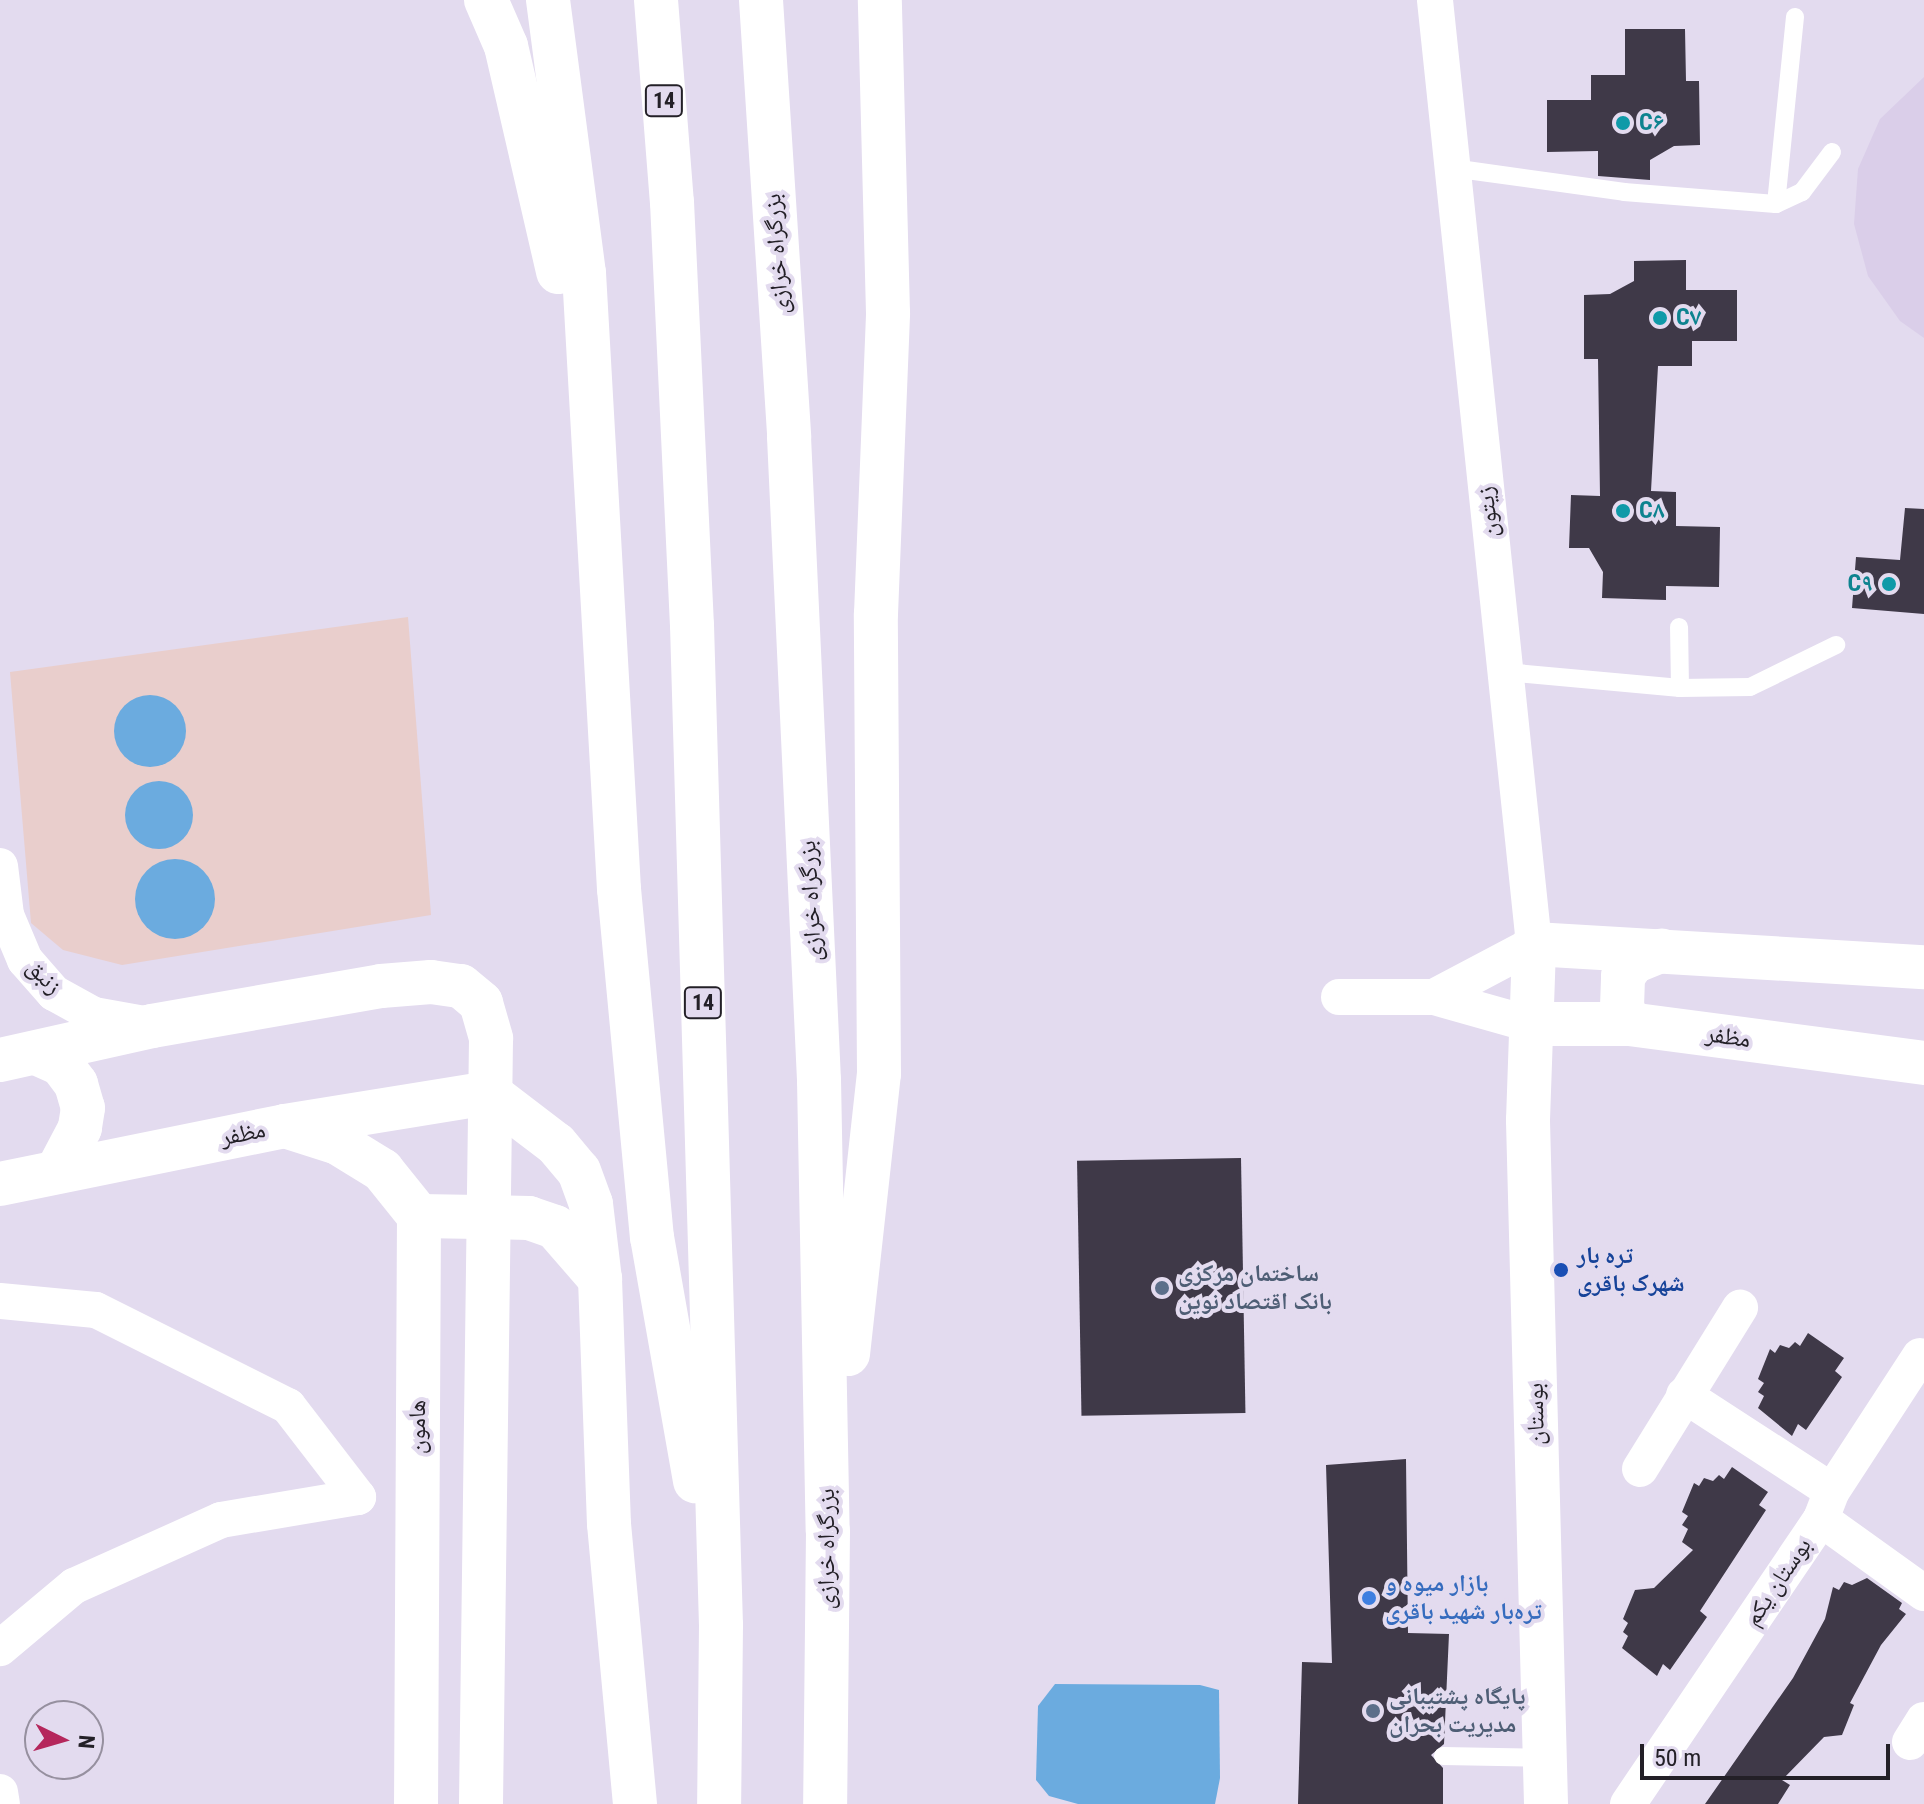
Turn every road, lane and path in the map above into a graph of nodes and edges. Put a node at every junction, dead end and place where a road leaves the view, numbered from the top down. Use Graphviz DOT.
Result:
graph roads {
  1 [pos="486,0"];
  2 [pos="548,0"];
  3 [pos="627,0"];
  4 [pos="656,0"];
  5 [pos="761,0"];
  6 [pos="880,0"];
  7 [pos="1435,0"];
  8 [pos="1795,17"];
  9 [pos="1832,152"];
  10 [pos="1452,168"];
  11 [pos="672,202"];
  12 [pos="1776,204"];
  13 [pos="603,557"];
  14 [pos="1679,627"];
  15 [pos="1836,645"];
  16 [pos="1505,672"];
  17 [pos="1680,688"];
  18 [pos="0,866"];
  19 [pos="3,927"];
  20 [pos="1534,944"];
  21 [pos="1662,950"];
  22 [pos="1924,967"];
  23 [pos="1339,997"];
  24 [pos="1434,997"];
  25 [pos="1530,1024"];
  26 [pos="1629,1024"];
  27 [pos="152,1026"];
  28 [pos="18,1057"];
  29 [pos="1924,1063"];
  30 [pos="489,1093"];
  31 [pos="285,1126"];
  32 [pos="59,1168"];
  33 [pos="0,1184"];
  34 [pos="419,1216"];
  35 [pos="488,1218"];
  36 [pos="600,1279"];
  37 [pos="0,1301"];
  38 [pos="1740,1308"];
  39 [pos="1920,1356"];
  40 [pos="1684,1395"];
  41 [pos="1640,1469"];
  42 [pos="1826,1505"];
  43 [pos="828,1531"];
  44 [pos="1924,1593"];
  45 [pos="721,1625"];
  46 [pos="0,1648"];
  47 [pos="1443,1756"];
  48 [pos="1545,1758"];
  49 [pos="0,1792"];
  50 [pos="2,1804"];
  51 [pos="416,1804"];
  52 [pos="481,1804"];
  53 [pos="635,1804"];
  54 [pos="719,1804"];
  55 [pos="825,1804"];
  56 [pos="1546,1804"];
  57 [pos="1628,1804"];
  1 -- 13 [label="main road"];
  2 -- 13 [label="main road"];
  3 -- 11 [label="main road"];
  4 -- 11 [label="main road, 14"];
  5 -- 43 [label="main road, بزرگراه خرازی"];
  6 -- 43 [label="main road"];
  7 -- 10 [label="street, زیتون"];
  8 -- 12 [label="lane"];
  9 -- 12 [label="lane"];
  10 -- 12 [label="lane"];
  10 -- 16 [label="street, زیتون"];
  11 -- 45 [label="main road, 14"];
  13 -- 45 [label="main road"];
  14 -- 17 [label="lane"];
  15 -- 17 [label="lane"];
  16 -- 17 [label="lane"];
  16 -- 20 [label="street, زیتون"];
  18 -- 19 [label="street, زنبق"];
  19 -- 27 [label="street, زنبق"];
  20 -- 21 [label="main road"];
  20 -- 24 [label="street"];
  20 -- 25 [label="main road, زیتون"];
  21 -- 22 [label="main road"];
  21 -- 26 [label="main road"];
  23 -- 24 [label="street"];
  24 -- 25 [label="street"];
  25 -- 26 [label="main road, مظفر"];
  25 -- 48 [label="main road, بوستان"];
  26 -- 29 [label="main road, مظفر"];
  27 -- 28 [label="main road"];
  27 -- 30 [label="main road"];
  28 -- 32 [label="main road"];
  30 -- 31 [label="main road, مظفر"];
  30 -- 35 [label="main road"];
  30 -- 36 [label="main road"];
  31 -- 32 [label="main road, مظفر"];
  31 -- 34 [label="main road"];
  32 -- 33 [label="main road, مظفر"];
  34 -- 35 [label="main road"];
  34 -- 51 [label="main road, هامون"];
  35 -- 36 [label="main road"];
  35 -- 52 [label="main road"];
  36 -- 53 [label="main road"];
  37 -- 46 [label="street"];
  38 -- 40 [label="street"];
  39 -- 42 [label="street, بوستان یکم"];
  40 -- 41 [label="street"];
  40 -- 42 [label="street"];
  42 -- 44 [label="street"];
  42 -- 57 [label="street, بوستان یکم"];
  43 -- 55 [label="main road, بزرگراه خرازی"];
  45 -- 54 [label="main road, 14"];
  47 -- 48 [label="lane"];
  48 -- 56 [label="main road, بوستان"];
  49 -- 50 [label="street"];
}
